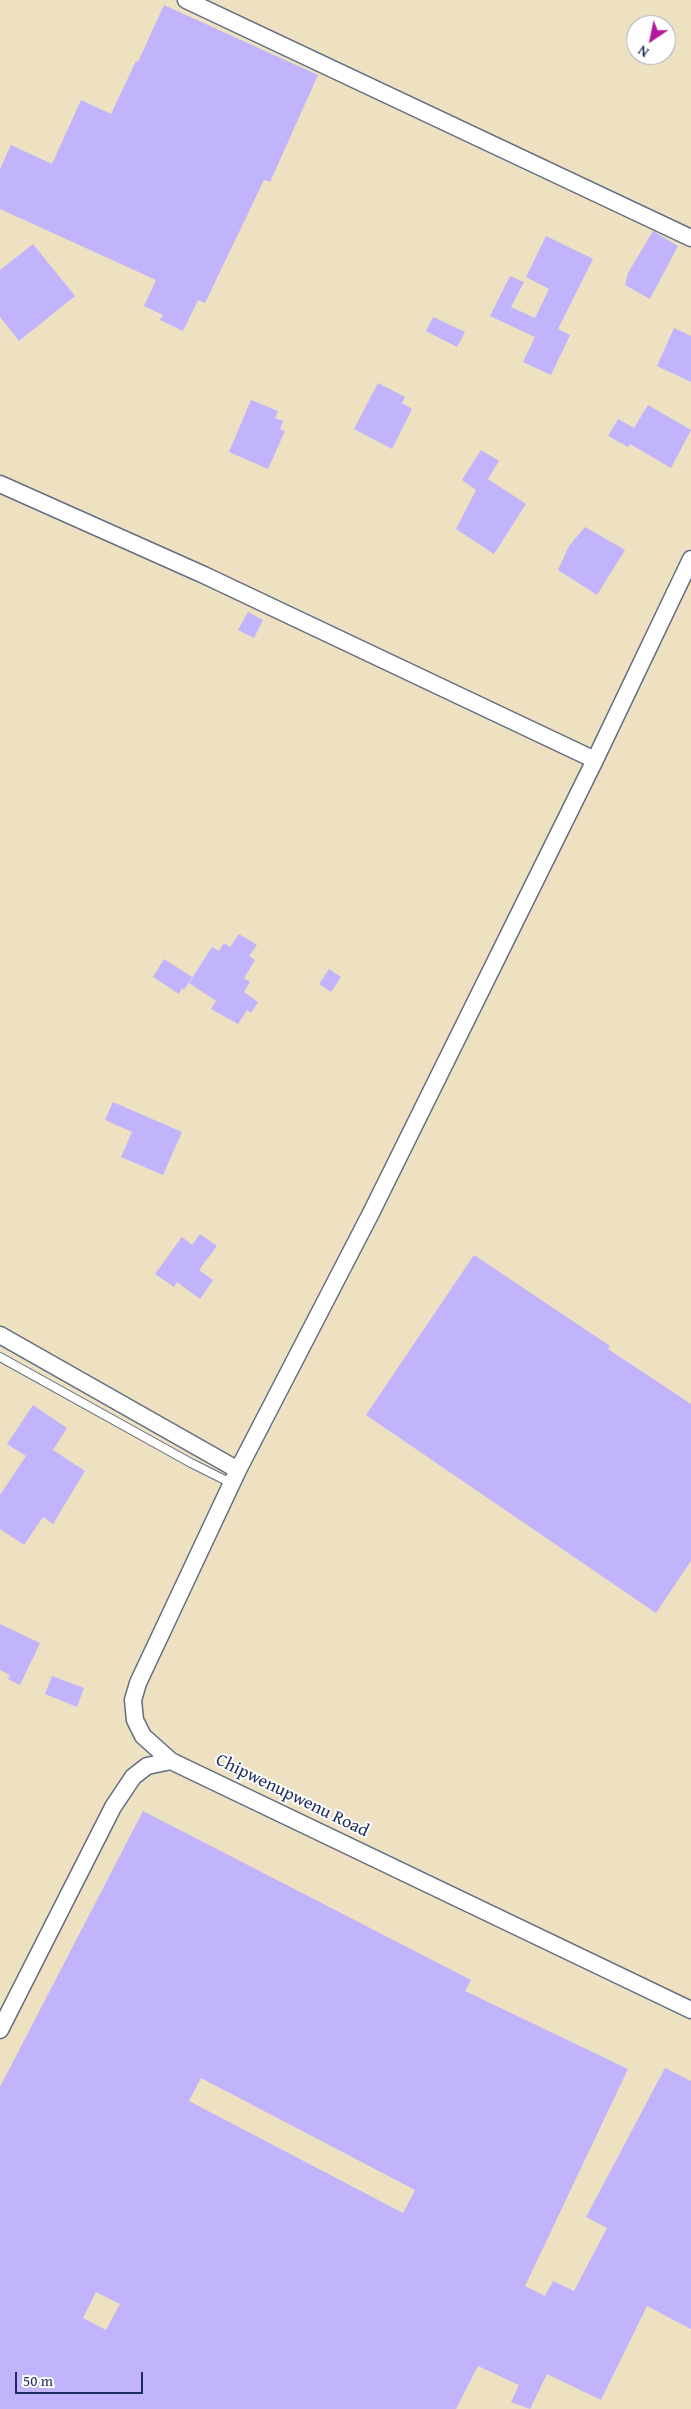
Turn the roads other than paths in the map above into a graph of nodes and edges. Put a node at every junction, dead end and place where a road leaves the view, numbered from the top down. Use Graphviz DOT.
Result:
graph roads {
  1 [pos="186,0"];
  2 [pos="691,238"];
  3 [pos="0,484"];
  4 [pos="691,559"];
  5 [pos="595,760"];
  6 [pos="0,1335"];
  7 [pos="0,1357"];
  8 [pos="235,1476"];
  9 [pos="171,1761"];
  10 [pos="691,2010"];
  11 [pos="0,2030"];
  1 -- 2 [label="street"];
  3 -- 5 [label="street"];
  4 -- 5 [label="street, Chipwenupwenu Road"];
  5 -- 8 [label="street, Chipwenupwenu Road"];
  6 -- 8 [label="street"];
  7 -- 8 [label="lane"];
  8 -- 9 [label="street, Chipwenupwenu Road"];
  9 -- 10 [label="street, Chipwenupwenu Road"];
  9 -- 11 [label="street"];
}
